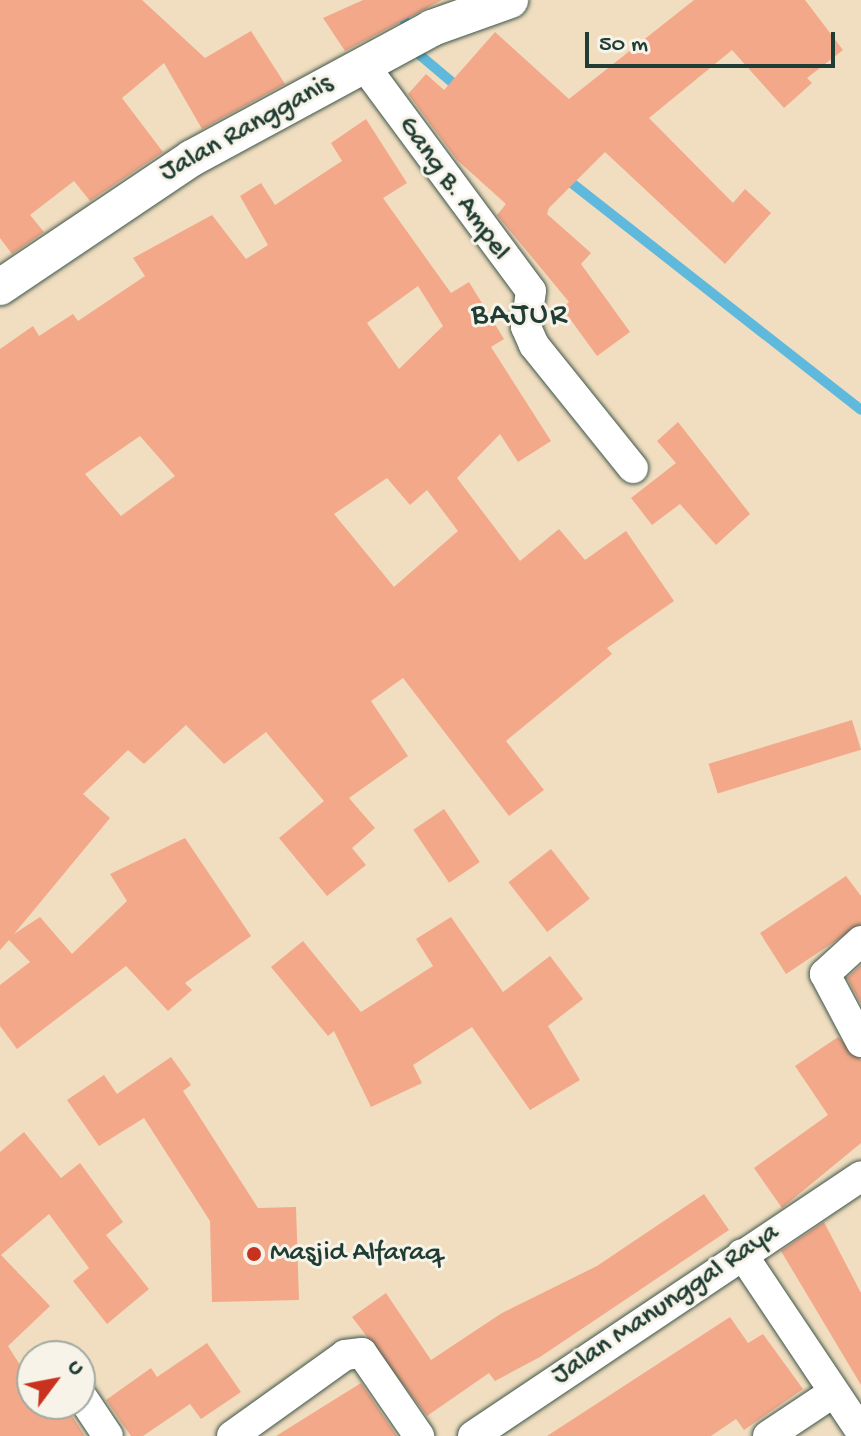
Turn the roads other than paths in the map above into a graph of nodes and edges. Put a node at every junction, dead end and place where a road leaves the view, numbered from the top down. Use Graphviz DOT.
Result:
graph roads {
  1 [pos="510,0"];
  2 [pos="378,56"];
  3 [pos="0,287"];
  4 [pos="633,468"];
  5 [pos="861,941"];
  6 [pos="861,1042"];
  7 [pos="860,1177"];
  8 [pos="742,1254"];
  9 [pos="834,1392"];
  10 [pos="96,1418"];
  11 [pos="510,1426"];
  12 [pos="861,1432"];
  13 [pos="108,1436"];
  14 [pos="232,1436"];
  15 [pos="419,1436"];
  16 [pos="473,1436"];
  17 [pos="768,1436"];
  1 -- 2 [label="street, Jalan Rangganis"];
  2 -- 3 [label="street, Jalan Rangganis"];
  2 -- 4 [label="street, Gang B. Ampel"];
  5 -- 6 [label="street"];
  7 -- 8 [label="street, Jalan Manunggal Raya"];
  8 -- 9 [label="street"];
  8 -- 11 [label="street, Jalan Manunggal Raya"];
  9 -- 12 [label="street"];
  9 -- 17 [label="street"];
  10 -- 13 [label="street"];
  11 -- 16 [label="street, Jalan Manunggal Raya"];
  14 -- 15 [label="street"];
}
